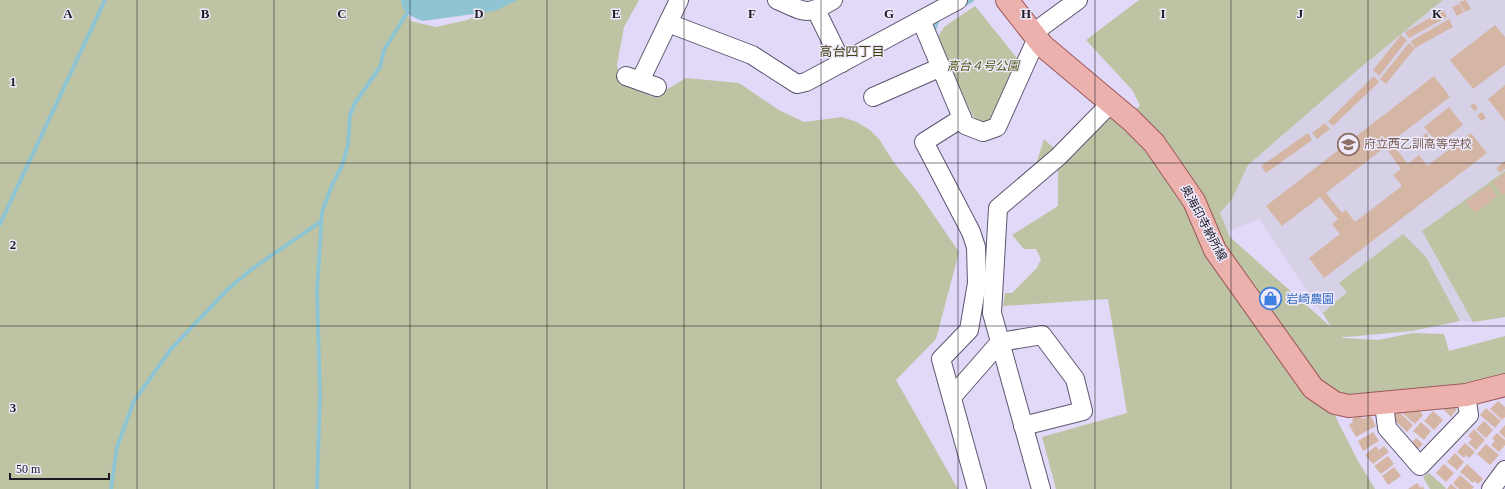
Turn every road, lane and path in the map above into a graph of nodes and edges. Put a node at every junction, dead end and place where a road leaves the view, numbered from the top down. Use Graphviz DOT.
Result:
graph roads {
  1 [pos="679,0"];
  2 [pos="777,0"];
  3 [pos="834,0"];
  4 [pos="958,0"];
  5 [pos="1007,0"];
  6 [pos="1078,0"];
  7 [pos="816,10"];
  8 [pos="921,20"];
  9 [pos="668,23"];
  10 [pos="1035,36"];
  11 [pos="842,63"];
  12 [pos="941,67"];
  13 [pos="657,87"];
  14 [pos="873,97"];
  15 [pos="1111,103"];
  16 [pos="962,118"];
  17 [pos="1000,342"];
  18 [pos="1505,385"];
  19 [pos="1466,395"];
  20 [pos="952,397"];
  21 [pos="1384,404"];
  22 [pos="1023,426"];
  23 [pos="1505,470"];
  24 [pos="977,489"];
  25 [pos="1041,489"];
  26 [pos="1491,489"];
  1 -- 9 [label="street"];
  2 -- 7 [label="street"];
  3 -- 7 [label="street"];
  4 -- 8 [label="street"];
  5 -- 10 [label="main road, 奥海印寺納所線"];
  6 -- 10 [label="street"];
  7 -- 11 [label="street"];
  8 -- 11 [label="street"];
  8 -- 12 [label="street"];
  9 -- 11 [label="street"];
  9 -- 13 [label="street"];
  10 -- 15 [label="main road, 奥海印寺納所線"];
  10 -- 16 [label="street"];
  12 -- 14 [label="street"];
  12 -- 16 [label="street"];
  15 -- 17 [label="street"];
  15 -- 21 [label="main road, 奥海印寺納所線"];
  16 -- 20 [label="street"];
  17 -- 20 [label="street"];
  17 -- 22 [label="street"];
  17 -- 22 [label="street"];
  18 -- 19 [label="main road, 奥海印寺納所線"];
  19 -- 21 [label="main road, 奥海印寺納所線"];
  19 -- 21 [label="street"];
  20 -- 24 [label="street"];
  22 -- 25 [label="street"];
  23 -- 26 [label="street"];
}
